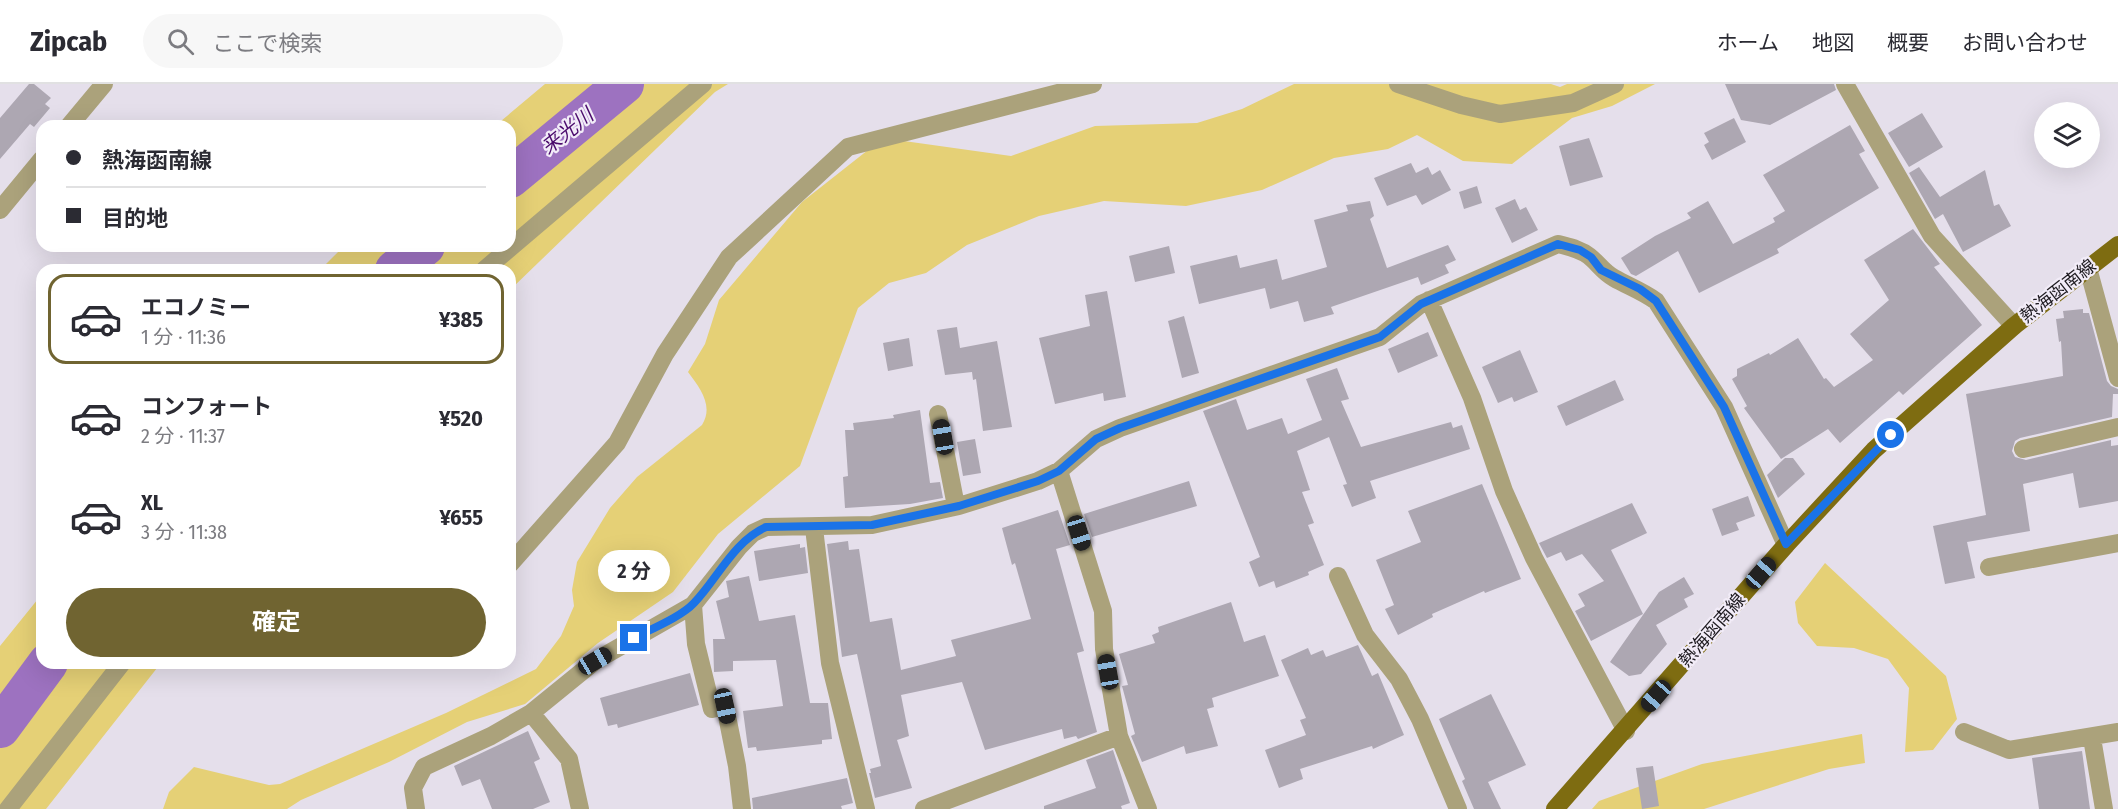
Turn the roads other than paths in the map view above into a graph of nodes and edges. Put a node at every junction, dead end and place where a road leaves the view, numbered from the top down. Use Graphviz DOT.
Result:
graph roads {
  1 [pos="104,84"];
  2 [pos="703,84"];
  3 [pos="1093,84"];
  4 [pos="1398,84"];
  5 [pos="1615,84"];
  6 [pos="1845,84"];
  7 [pos="74,120"];
  8 [pos="36,166"];
  9 [pos="0,210"];
  10 [pos="516,243"];
  11 [pos="2118,245"];
  12 [pos="505,252"];
  13 [pos="491,264"];
  14 [pos="2088,268"];
  15 [pos="1429,300"];
  16 [pos="2014,326"];
  17 [pos="2118,378"];
  18 [pos="939,414"];
  19 [pos="2118,428"];
  20 [pos="2023,449"];
  21 [pos="1059,471"];
  22 [pos="956,506"];
  23 [pos="814,528"];
  24 [pos="2118,543"];
  25 [pos="1786,544"];
  26 [pos="516,557"];
  27 [pos="1989,567"];
  28 [pos="1338,576"];
  29 [pos="693,605"];
  30 [pos="117,669"];
  31 [pos="531,713"];
  32 [pos="1626,731"];
  33 [pos="1965,732"];
  34 [pos="2118,732"];
  35 [pos="1119,736"];
  36 [pos="2092,738"];
  37 [pos="8,809"];
  38 [pos="416,809"];
  39 [pos="580,809"];
  40 [pos="742,809"];
  41 [pos="866,809"];
  42 [pos="924,809"];
  43 [pos="1148,809"];
  44 [pos="1458,809"];
  45 [pos="1555,809"];
  46 [pos="2104,809"];
  1 -- 7 [label="street"];
  2 -- 10 [label="street"];
  3 -- 26 [label="street"];
  4 -- 5 [label="street"];
  6 -- 16 [label="street"];
  8 -- 9 [label="street"];
  11 -- 14 [label="main road, 熱海函南線"];
  12 -- 13 [label="street"];
  14 -- 16 [label="main road, 熱海函南線"];
  14 -- 17 [label="street"];
  15 -- 21 [label="street"];
  15 -- 25 [label="street"];
  15 -- 32 [label="street"];
  16 -- 25 [label="main road, 熱海函南線"];
  18 -- 22 [label="street"];
  19 -- 20 [label="street"];
  21 -- 22 [label="street"];
  21 -- 35 [label="street"];
  22 -- 23 [label="street"];
  23 -- 29 [label="street"];
  23 -- 41 [label="street"];
  24 -- 27 [label="street"];
  25 -- 32 [label="main road, 熱海函南線"];
  28 -- 44 [label="street"];
  29 -- 31 [label="street"];
  29 -- 40 [label="street"];
  30 -- 37 [label="street"];
  31 -- 38 [label="street"];
  31 -- 39 [label="street"];
  32 -- 45 [label="main road, 熱海函南線"];
  33 -- 36 [label="street"];
  34 -- 36 [label="street"];
  35 -- 42 [label="street"];
  35 -- 43 [label="street"];
  36 -- 46 [label="street"];
}
